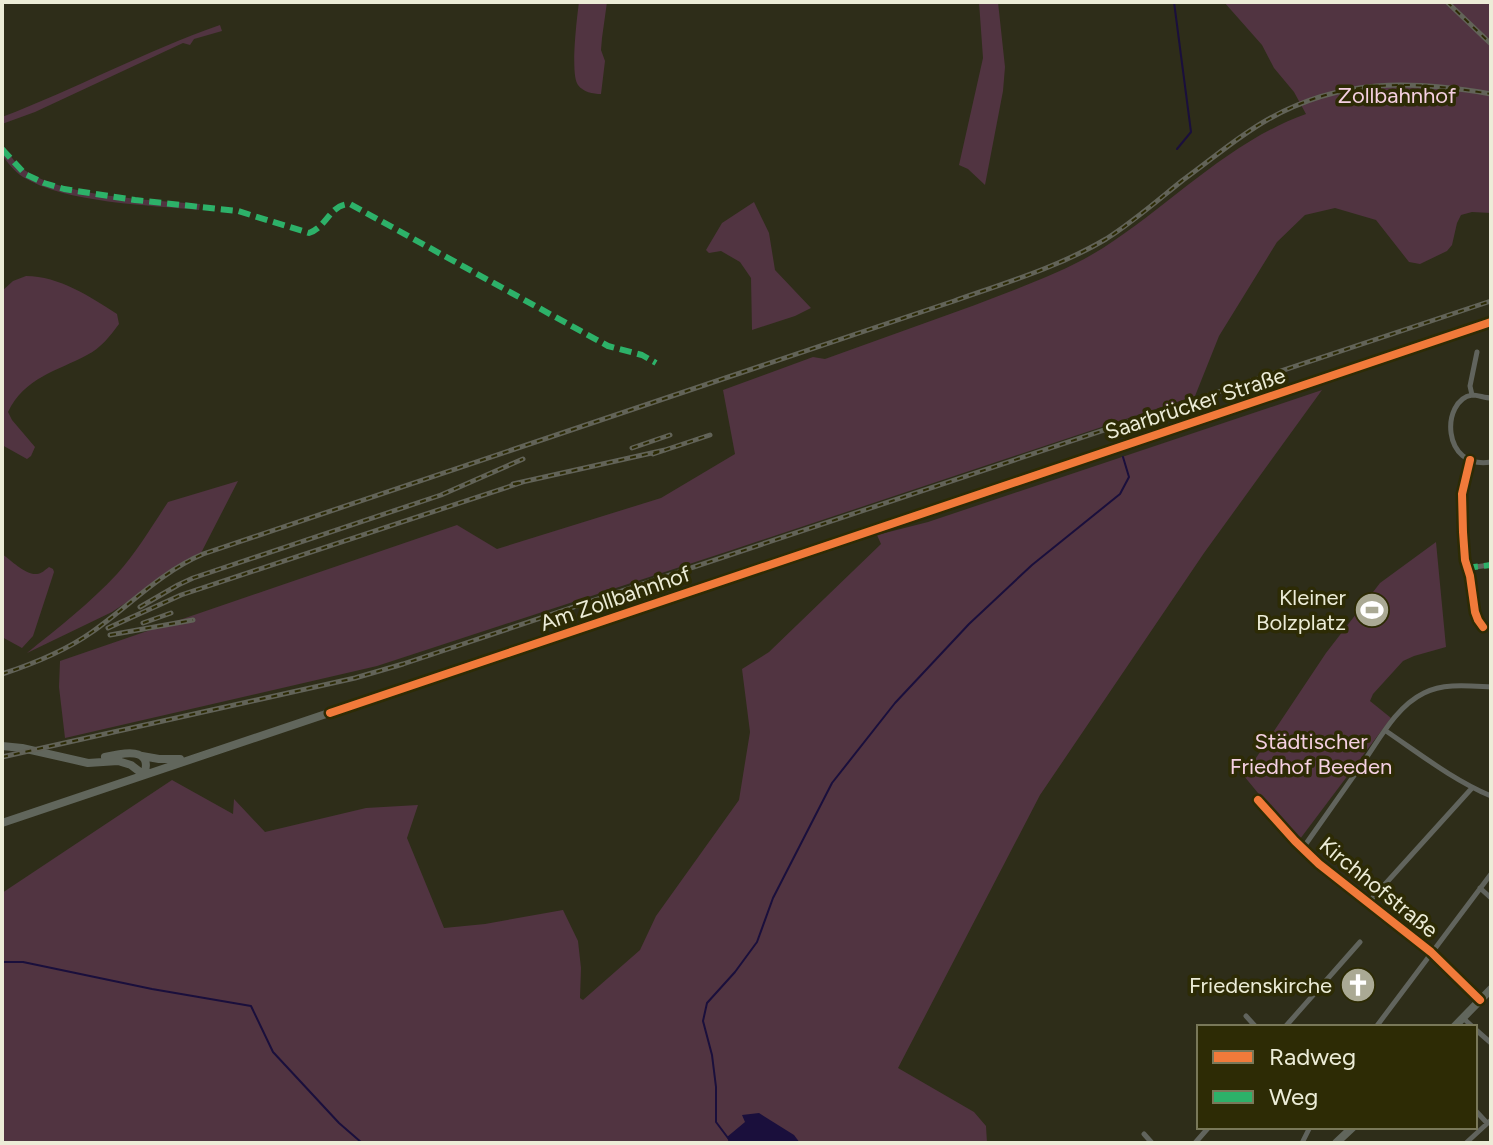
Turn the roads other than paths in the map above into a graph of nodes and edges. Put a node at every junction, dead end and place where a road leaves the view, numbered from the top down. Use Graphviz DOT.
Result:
graph roads {
  1 [pos="1491,322"];
  2 [pos="1477,352"];
  3 [pos="1472,395"];
  4 [pos="1491,398"];
  5 [pos="1470,460"];
  6 [pos="1491,462"];
  7 [pos="911,517"];
  8 [pos="1491,565"];
  9 [pos="1466,568"];
  10 [pos="1483,627"];
  11 [pos="1491,687"];
  12 [pos="1386,731"];
  13 [pos="2,746"];
  14 [pos="141,755"];
  15 [pos="192,758"];
  16 [pos="80,761"];
  17 [pos="118,761"];
  18 [pos="144,775"];
  19 [pos="121,783"];
  20 [pos="1472,788"];
  21 [pos="1491,796"];
  22 [pos="1258,800"];
  23 [pos="2,823"];
  24 [pos="1303,848"];
  25 [pos="1491,874"];
  26 [pos="1480,888"];
  27 [pos="1491,898"];
  28 [pos="1368,903"];
  29 [pos="1360,942"];
  30 [pos="1431,952"];
  31 [pos="1491,989"];
  32 [pos="1480,1000"];
  33 [pos="1246,1016"];
  34 [pos="1463,1018"];
  35 [pos="1254,1025"];
  36 [pos="1287,1025"];
  37 [pos="1377,1025"];
  38 [pos="1456,1025"];
  39 [pos="1471,1025"];
  40 [pos="1489,1121"];
  41 [pos="1144,1134"];
  42 [pos="1152,1143"];
  43 [pos="1466,1143"];
  1 -- 7 [label="main road, Saarbrücker Straße"];
  2 -- 3 [label="street"];
  3 -- 4 [label="street"];
  3 -- 5 [label="street"];
  5 -- 6 [label="street"];
  5 -- 9 [label="street"];
  7 -- 15 [label="main road, Am Zollbahnhof"];
  8 -- 9 [label="street"];
  9 -- 10 [label="street"];
  11 -- 12 [label="street"];
  12 -- 20 [label="street"];
  12 -- 24 [label="street"];
  13 -- 16 [label="main road"];
  14 -- 15 [label="main road"];
  14 -- 16 [label="main road"];
  14 -- 18 [label="main road"];
  15 -- 18 [label="main road, Am Zollbahnhof"];
  16 -- 17 [label="main road"];
  17 -- 18 [label="main road"];
  17 -- 19 [label="main road"];
  18 -- 19 [label="main road, Am Zollbahnhof"];
  19 -- 23 [label="main road, Am Zollbahnhof"];
  20 -- 21 [label="street"];
  20 -- 28 [label="street"];
  22 -- 24 [label="street, Kirchhofstraße"];
  24 -- 28 [label="street, Kirchhofstraße"];
  25 -- 26 [label="street"];
  26 -- 27 [label="street"];
  26 -- 30 [label="street"];
  28 -- 30 [label="street, Kirchhofstraße"];
  29 -- 36 [label="street"];
  30 -- 32 [label="street, Kirchhofstraße"];
  30 -- 37 [label="street"];
  31 -- 32 [label="main road"];
  32 -- 34 [label="main road"];
  33 -- 35 [label="street"];
  34 -- 38 [label="main road"];
  34 -- 39 [label="street"];
  40 -- 43 [label="street"];
  41 -- 42 [label="street"];
}
